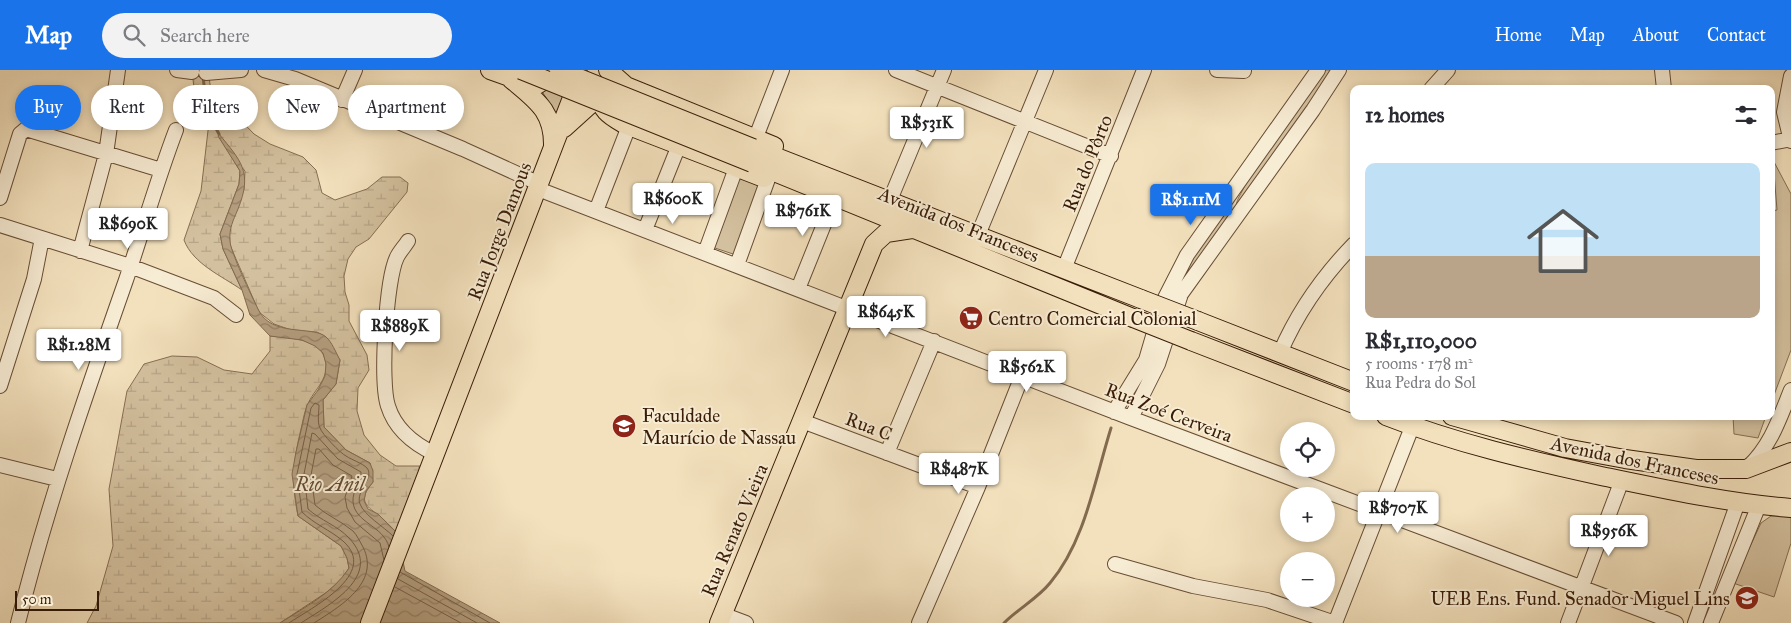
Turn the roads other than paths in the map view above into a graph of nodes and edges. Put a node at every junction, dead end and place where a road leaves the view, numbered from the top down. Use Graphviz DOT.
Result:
graph roads {
  1 [pos="118,70"];
  2 [pos="177,70"];
  3 [pos="241,70"];
  4 [pos="264,70"];
  5 [pos="354,70"];
  6 [pos="490,70"];
  7 [pos="549,70"];
  8 [pos="559,70"];
  9 [pos="582,70"];
  10 [pos="608,70"];
  11 [pos="782,70"];
  12 [pos="896,70"];
  13 [pos="944,70"];
  14 [pos="1046,70"];
  15 [pos="1144,70"];
  16 [pos="1216,70"];
  17 [pos="1318,70"];
  18 [pos="1339,70"];
  19 [pos="1448,70"];
  20 [pos="1662,70"];
  21 [pos="1244,71"];
  22 [pos="192,72"];
  23 [pos="206,73"];
  24 [pos="516,74"];
  25 [pos="1791,76"];
  26 [pos="1434,85"];
  27 [pos="1664,85"];
  28 [pos="937,86"];
  29 [pos="633,88"];
  30 [pos="605,90"];
  31 [pos="342,100"];
  32 [pos="1025,122"];
  33 [pos="629,126"];
  34 [pos="176,130"];
  35 [pos="561,130"];
  36 [pos="1791,139"];
  37 [pos="1775,142"];
  38 [pos="679,145"];
  39 [pos="552,153"];
  40 [pos="106,154"];
  41 [pos="749,154"];
  42 [pos="1111,156"];
  43 [pos="161,170"];
  44 [pos="768,180"];
  45 [pos="1239,185"];
  46 [pos="539,187"];
  47 [pos="834,197"];
  48 [pos="0,198"];
  49 [pos="890,200"];
  50 [pos="596,211"];
  51 [pos="1238,214"];
  52 [pos="0,225"];
  53 [pos="912,229"];
  54 [pos="645,230"];
  55 [pos="978,235"];
  56 [pos="42,238"];
  57 [pos="408,241"];
  58 [pos="1350,248"];
  59 [pos="80,251"];
  60 [pos="705,253"];
  61 [pos="737,265"];
  62 [pos="130,266"];
  63 [pos="1064,269"];
  64 [pos="798,289"];
  65 [pos="849,308"];
  66 [pos="236,315"];
  67 [pos="934,341"];
  68 [pos="1280,353"];
  69 [pos="1022,376"];
  70 [pos="1350,380"];
  71 [pos="0,386"];
  72 [pos="1789,397"];
  73 [pos="1350,402"];
  74 [pos="1114,412"];
  75 [pos="1131,418"];
  76 [pos="1396,420"];
  77 [pos="1465,420"];
  78 [pos="802,421"];
  79 [pos="1412,426"];
  80 [pos="1791,452"];
  81 [pos="887,453"];
  82 [pos="435,454"];
  83 [pos="1791,464"];
  84 [pos="0,465"];
  85 [pos="1746,469"];
  86 [pos="1715,470"];
  87 [pos="57,479"];
  88 [pos="1622,480"];
  89 [pos="978,487"];
  90 [pos="1693,495"];
  91 [pos="1791,500"];
  92 [pos="1738,502"];
  93 [pos="1758,505"];
  94 [pos="1791,508"];
  95 [pos="1380,512"];
  96 [pos="1115,564"];
  97 [pos="1583,588"];
  98 [pos="720,619"];
  99 [pos="18,623"];
  100 [pos="370,623"];
  101 [pos="746,623"];
  102 [pos="919,623"];
  103 [pos="1335,623"];
  104 [pos="1568,623"];
  105 [pos="1676,623"];
  106 [pos="1695,623"];
  107 [pos="1711,623"];
  1 -- 40 [label="street"];
  2 -- 22 [label="street"];
  3 -- 23 [label="street"];
  4 -- 31 [label="street, Rua Zoé Cerveira"];
  5 -- 31 [label="street"];
  6 -- 24 [label="main road"];
  7 -- 24 [label="main road"];
  8 -- 41 [label="main road, Avenida dos Franceses, bridge"];
  9 -- 35 [label="main road, Rua Jorge Damous"];
  10 -- 29 [label="main road"];
  11 -- 41 [label="street"];
  12 -- 28 [label="street"];
  13 -- 28 [label="street"];
  14 -- 32 [label="street"];
  15 -- 42 [label="street, Rua do Pôrto"];
  16 -- 21 [label="street"];
  17 -- 45 [label="street"];
  18 -- 51 [label="street"];
  19 -- 26 [label="street"];
  20 -- 27 [label="street"];
  24 -- 39 [label="main road"];
  24 -- 41 [label="main road, Avenida dos Franceses, bridge"];
  25 -- 36 [label="street"];
  28 -- 32 [label="street"];
  28 -- 49 [label="street"];
  29 -- 30 [label="main road"];
  29 -- 41 [label="main road"];
  30 -- 33 [label="main road"];
  30 -- 35 [label="main road"];
  31 -- 46 [label="street, Rua Zoé Cerveira"];
  32 -- 42 [label="street"];
  32 -- 55 [label="street"];
  33 -- 38 [label="main road"];
  33 -- 50 [label="street"];
  34 -- 43 [label="street"];
  35 -- 39 [label="main road, Rua Jorge Damous"];
  36 -- 37 [label="street"];
  38 -- 41 [label="main road"];
  38 -- 54 [label="street"];
  39 -- 46 [label="main road, Rua Jorge Damous"];
  40 -- 43 [label="street"];
  40 -- 48 [label="street"];
  40 -- 59 [label="street"];
  41 -- 44 [label="main road"];
  41 -- 47 [label="main road, Avenida dos Franceses"];
  41 -- 49 [label="main road, Avenida dos Franceses"];
  41 -- 60 [label="street"];
  42 -- 63 [label="street, Rua do Pôrto"];
  43 -- 62 [label="street"];
  44 -- 47 [label="main road"];
  44 -- 61 [label="street"];
  45 -- 51 [label="street"];
  45 -- 74 [label="street"];
  46 -- 50 [label="street, Rua Zoé Cerveira"];
  46 -- 82 [label="main road, Rua Jorge Damous"];
  47 -- 53 [label="main road, Avenida dos Franceses"];
  47 -- 64 [label="street"];
  49 -- 55 [label="main road, Avenida dos Franceses"];
  50 -- 54 [label="street, Rua Zoé Cerveira"];
  51 -- 75 [label="street"];
  52 -- 56 [label="street"];
  53 -- 65 [label="main road, Rua Renato Vieira"];
  53 -- 73 [label="main road, Avenida dos Franceses, bridge"];
  54 -- 60 [label="street, Rua Zoé Cerveira"];
  55 -- 63 [label="main road, Avenida dos Franceses"];
  56 -- 59 [label="street"];
  56 -- 71 [label="street"];
  57 -- 82 [label="street"];
  58 -- 68 [label="street"];
  59 -- 62 [label="street"];
  60 -- 61 [label="street, Rua Zoé Cerveira"];
  61 -- 64 [label="street, Rua Zoé Cerveira"];
  62 -- 66 [label="street"];
  62 -- 87 [label="street"];
  63 -- 68 [label="main road, Avenida dos Franceses, bridge"];
  64 -- 65 [label="street, Rua Zoé Cerveira"];
  65 -- 67 [label="street, Rua Zoé Cerveira"];
  65 -- 78 [label="main road, Rua Renato Vieira"];
  67 -- 69 [label="street, Rua Zoé Cerveira"];
  67 -- 81 [label="street"];
  68 -- 70 [label="main road, Avenida dos Franceses"];
  69 -- 74 [label="street, Rua Zoé Cerveira"];
  69 -- 89 [label="street"];
  72 -- 85 [label="street"];
  74 -- 75 [label="street, Rua Zoé Cerveira"];
  75 -- 95 [label="street, Rua Zoé Cerveira"];
  76 -- 79 [label="main road, Avenida dos Franceses"];
  77 -- 86 [label="main road, Avenida dos Franceses"];
  78 -- 81 [label="street, Rua C"];
  78 -- 98 [label="main road, Rua Renato Vieira"];
  79 -- 88 [label="main road, Avenida dos Franceses"];
  79 -- 95 [label="street"];
  80 -- 85 [label="main road, Avenida dos Franceses"];
  81 -- 89 [label="street, Rua C"];
  82 -- 100 [label="main road, Rua Jorge Damous"];
  83 -- 86 [label="main road"];
  84 -- 87 [label="street"];
  85 -- 86 [label="main road, Avenida dos Franceses"];
  87 -- 99 [label="street"];
  88 -- 90 [label="main road, Avenida dos Franceses"];
  88 -- 97 [label="street"];
  89 -- 102 [label="street"];
  90 -- 91 [label="main road"];
  90 -- 92 [label="main road, Avenida dos Franceses"];
  92 -- 93 [label="main road, Avenida dos Franceses"];
  92 -- 106 [label="street"];
  93 -- 94 [label="main road, Avenida dos Franceses"];
  93 -- 107 [label="street"];
  95 -- 97 [label="street, Rua Zoé Cerveira"];
  95 -- 103 [label="street"];
  96 -- 103 [label="street"];
  97 -- 104 [label="street"];
  97 -- 105 [label="street, Rua Zoé Cerveira"];
  98 -- 101 [label="street"];
}
